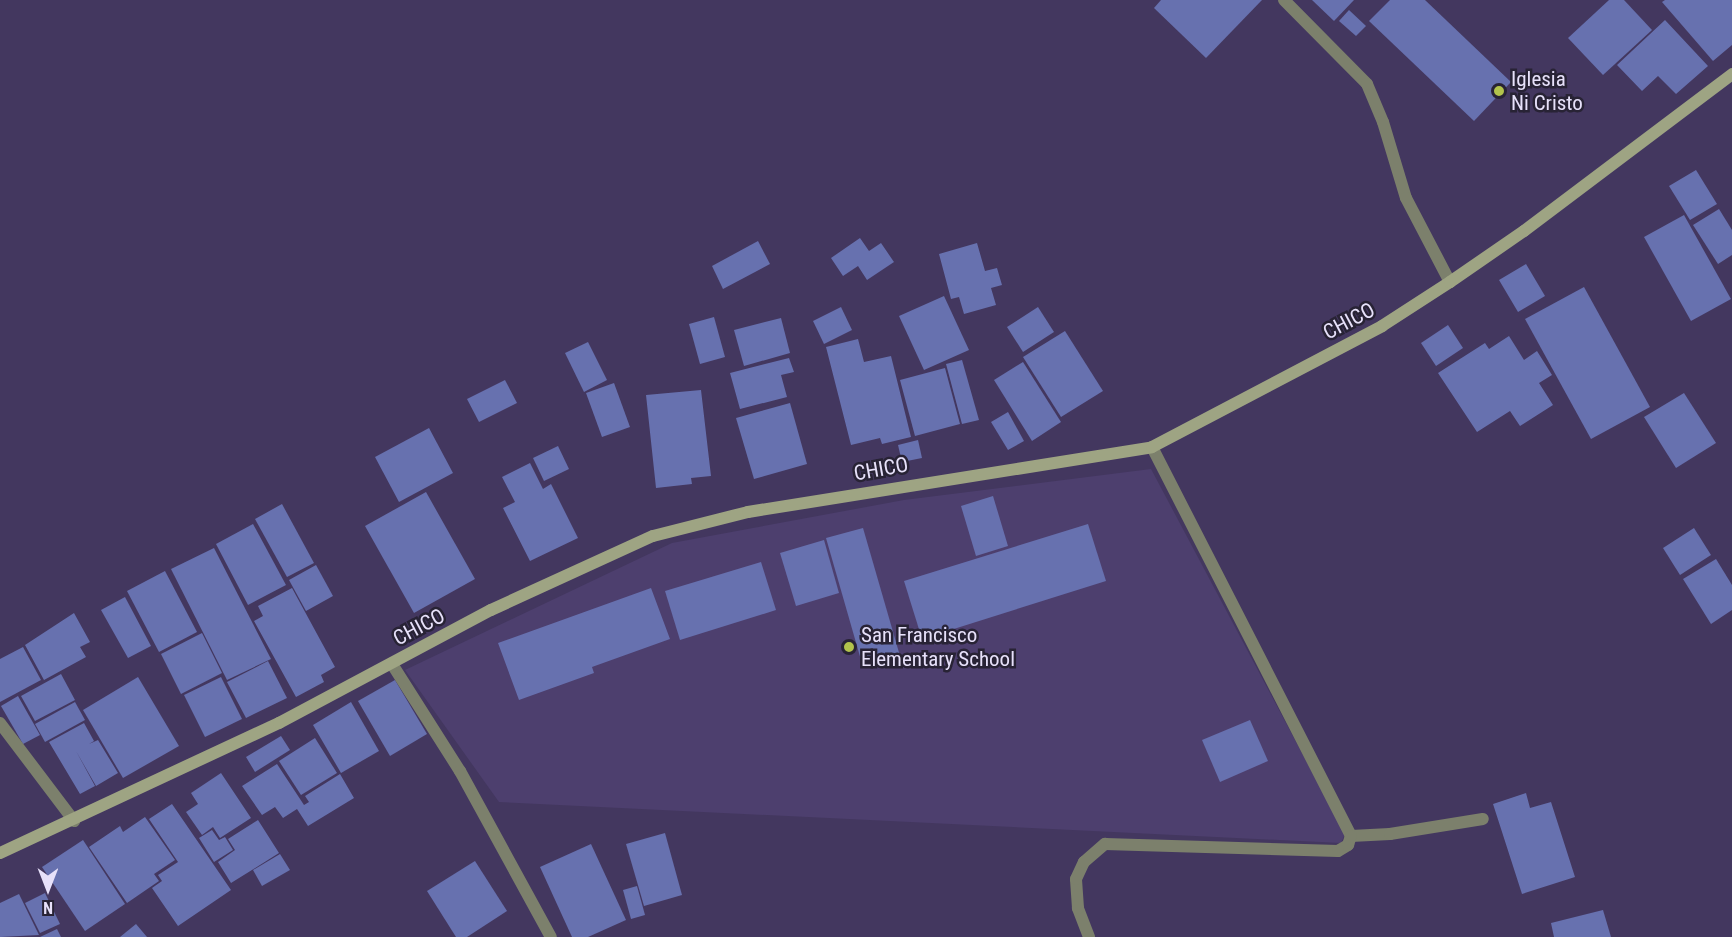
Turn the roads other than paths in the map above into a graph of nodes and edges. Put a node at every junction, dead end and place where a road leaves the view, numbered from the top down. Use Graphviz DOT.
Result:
graph roads {
  1 [pos="1284,0"];
  2 [pos="1731,75"];
  3 [pos="1450,282"];
  4 [pos="1152,447"];
  5 [pos="392,664"];
  6 [pos="0,723"];
  7 [pos="1483,819"];
  8 [pos="74,821"];
  9 [pos="1351,836"];
  10 [pos="0,853"];
  11 [pos="551,937"];
  12 [pos="1089,937"];
  1 -- 3 [label="street"];
  2 -- 3 [label="street, CHICO"];
  3 -- 4 [label="street, CHICO"];
  4 -- 5 [label="street, CHICO"];
  4 -- 9 [label="street"];
  5 -- 8 [label="street, CHICO"];
  5 -- 11 [label="street"];
  6 -- 8 [label="street"];
  7 -- 9 [label="street"];
  8 -- 10 [label="street, CHICO"];
  9 -- 12 [label="street"];
}
